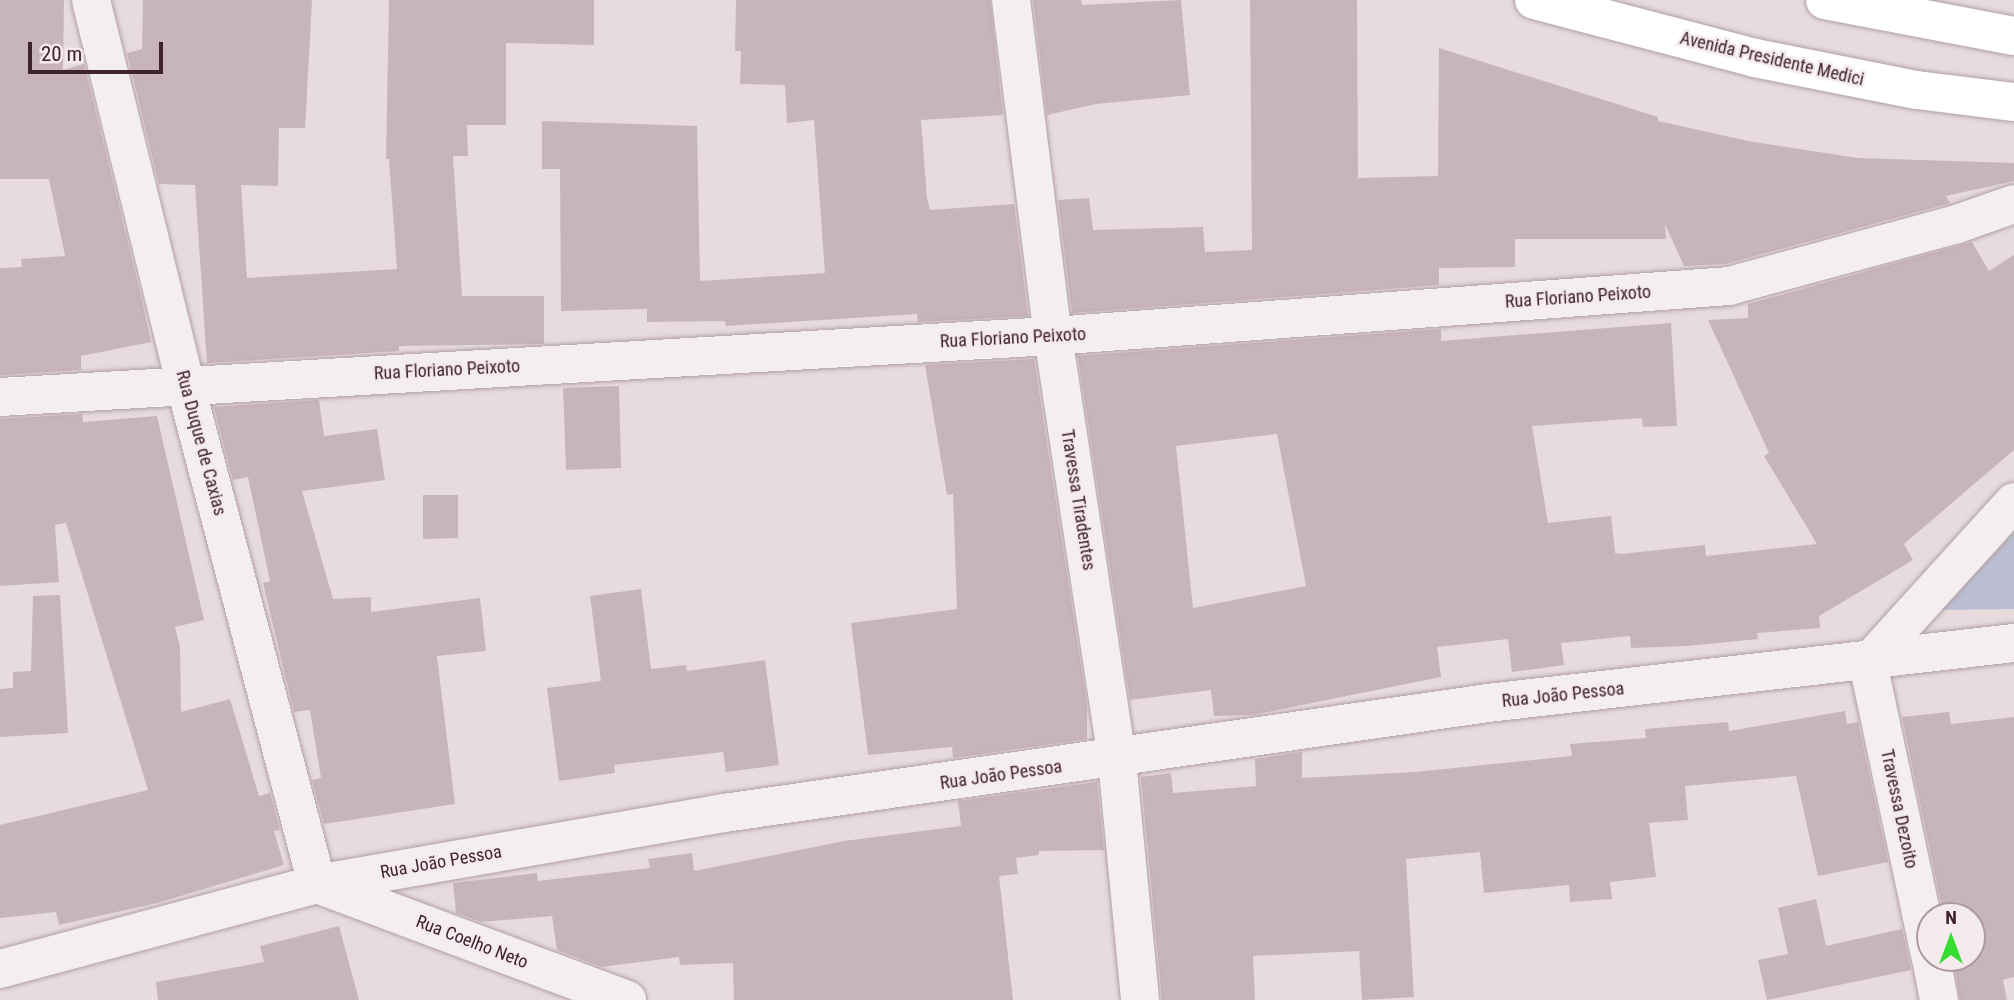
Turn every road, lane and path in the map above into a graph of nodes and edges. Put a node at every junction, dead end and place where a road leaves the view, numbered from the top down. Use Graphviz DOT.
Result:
graph roads {
  1 [pos="91,0"];
  2 [pos="1011,0"];
  3 [pos="1534,0"];
  4 [pos="1825,0"];
  5 [pos="2014,36"];
  6 [pos="2014,102"];
  7 [pos="2014,204"];
  8 [pos="1053,336"];
  9 [pos="185,384"];
  10 [pos="0,397"];
  11 [pos="2014,502"];
  12 [pos="2014,643"];
  13 [pos="1868,663"];
  14 [pos="1117,760"];
  15 [pos="317,884"];
  16 [pos="1918,902"];
  17 [pos="0,969"];
  18 [pos="1933,972"];
  19 [pos="627,1000"];
  20 [pos="1140,1000"];
  21 [pos="1940,1000"];
  1 -- 9 [label="street, Rua Duque de Caxias"];
  2 -- 8 [label="street, Travessa Tiradentes"];
  3 -- 6 [label="main road, Avenida Presidente Medici"];
  4 -- 5 [label="main road"];
  7 -- 8 [label="street, Rua Floriano Peixoto"];
  8 -- 9 [label="street, Rua Floriano Peixoto"];
  8 -- 14 [label="street, Travessa Tiradentes"];
  9 -- 10 [label="street, Rua Floriano Peixoto"];
  9 -- 15 [label="street, Rua Duque de Caxias"];
  11 -- 13 [label="street"];
  12 -- 13 [label="street, Rua João Pessoa"];
  13 -- 14 [label="street, Rua João Pessoa"];
  13 -- 16 [label="street, Travessa Dezoito"];
  14 -- 15 [label="street, Rua João Pessoa"];
  14 -- 20 [label="street, Travessa Tiradentes"];
  15 -- 17 [label="street, Rua João Pessoa"];
  15 -- 19 [label="street, Rua Coelho Neto"];
  18 -- 21 [label="street, Travessa Dezoito"];
}
